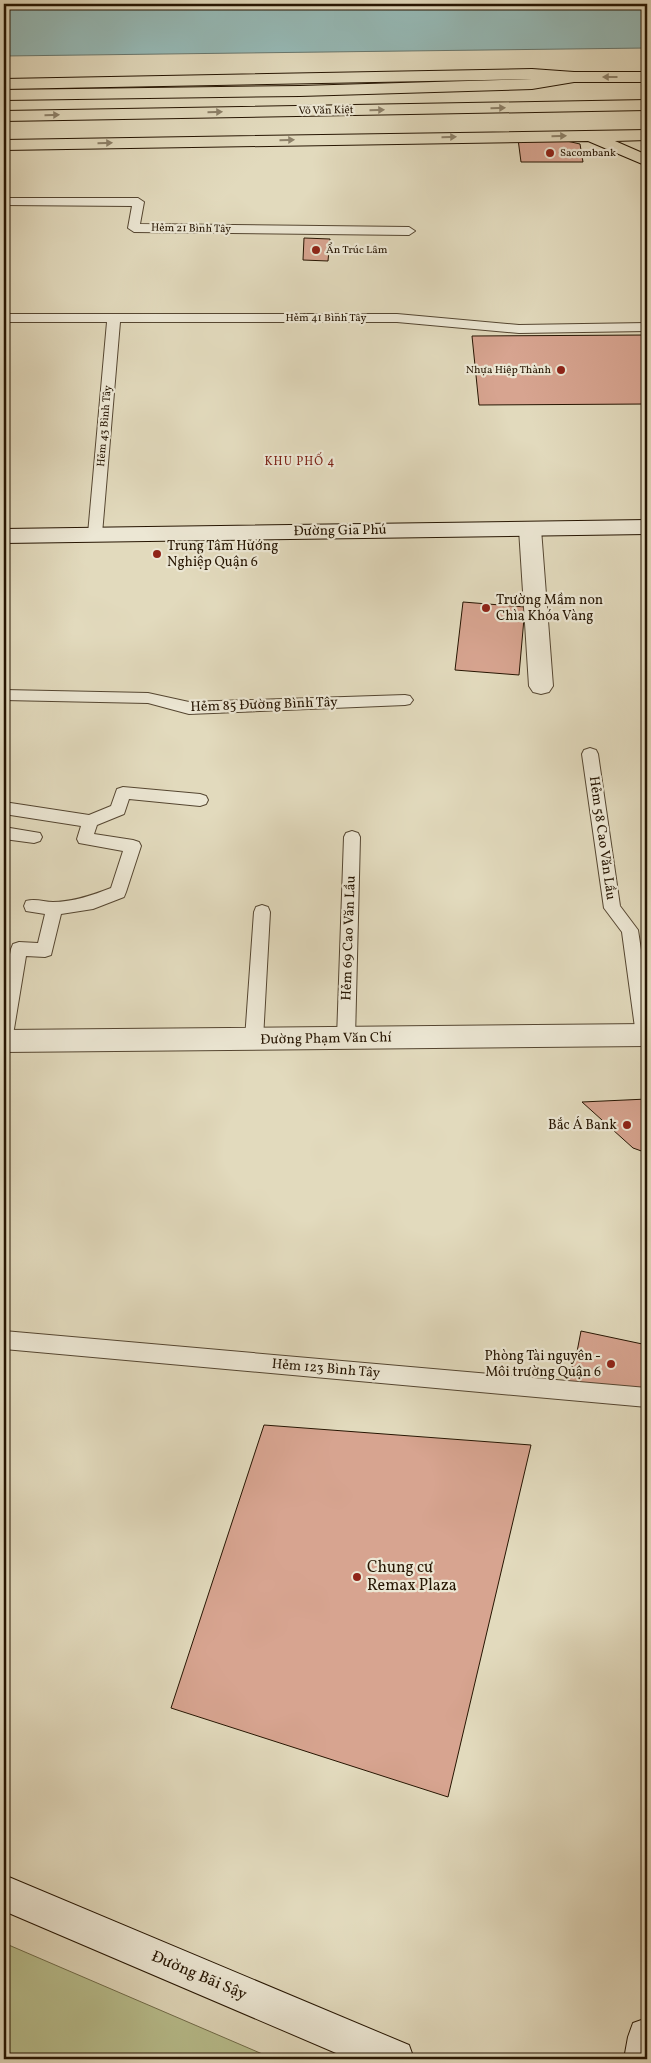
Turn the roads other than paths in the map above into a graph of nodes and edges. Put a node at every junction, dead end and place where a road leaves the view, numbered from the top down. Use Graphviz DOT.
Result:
graph roads {
  1 [pos="574,77"];
  2 [pos="647,77"];
  3 [pos="4,84"];
  4 [pos="4,95"];
  5 [pos="647,105"];
  6 [pos="4,116"];
  7 [pos="587,135"];
  8 [pos="647,135"];
  9 [pos="8,147"];
  10 [pos="647,161"];
  11 [pos="4,202"];
  12 [pos="409,231"];
  13 [pos="4,318"];
  14 [pos="114,318"];
  15 [pos="647,327"];
  16 [pos="647,527"];
  17 [pos="530,528"];
  18 [pos="95,534"];
  19 [pos="4,536"];
  20 [pos="541,686"];
  21 [pos="4,696"];
  22 [pos="405,700"];
  23 [pos="590,754"];
  24 [pos="200,800"];
  25 [pos="4,808"];
  26 [pos="90,821"];
  27 [pos="4,833"];
  28 [pos="34,837"];
  29 [pos="352,837"];
  30 [pos="32,906"];
  31 [pos="54,909"];
  32 [pos="262,912"];
  33 [pos="4,1035"];
  34 [pos="646,1035"];
  35 [pos="346,1038"];
  36 [pos="254,1040"];
  37 [pos="4,1041"];
  38 [pos="4,1340"];
  39 [pos="647,1398"];
  40 [pos="4,1893"];
  41 [pos="647,2037"];
  42 [pos="395,2059"];
  43 [pos="643,2059"];
  2 -- 1 [label="main road, Võ Văn Kiệt, one-way"];
  1 -- 3 [label="main road, Võ Văn Kiệt"];
  1 -- 4 [label="main road, Võ Văn Kiệt"];
  6 -- 5 [label="main road, Võ Văn Kiệt, one-way"];
  7 -- 8 [label="main road"];
  9 -- 7 [label="main road, one-way"];
  7 -- 10 [label="main road"];
  11 -- 12 [label="lane, Hẻm 21 Bình Tây"];
  13 -- 14 [label="lane, Hẻm 41 Bình Tây"];
  14 -- 15 [label="lane, Hẻm 41 Bình Tây"];
  14 -- 18 [label="lane, Hẻm 43 Bình Tây"];
  16 -- 17 [label="street, Đường Gia Phú"];
  17 -- 18 [label="street, Đường Gia Phú"];
  17 -- 20 [label="street"];
  18 -- 19 [label="street, Đường Gia Phú"];
  21 -- 22 [label="lane, Hẻm 85 Đường Bình Tây"];
  23 -- 34 [label="lane, Hẻm 58 Cao Văn Lầu"];
  24 -- 26 [label="lane"];
  25 -- 26 [label="lane"];
  26 -- 31 [label="lane"];
  27 -- 28 [label="lane"];
  29 -- 35 [label="lane, Hẻm 69 Cao Văn Lầu"];
  30 -- 31 [label="lane"];
  31 -- 33 [label="lane"];
  32 -- 36 [label="lane"];
  34 -- 35 [label="street, Đường Phạm Văn Chí"];
  35 -- 36 [label="street, Đường Phạm Văn Chí"];
  36 -- 37 [label="street, Đường Phạm Văn Chí"];
  38 -- 39 [label="lane, Hẻm 123 Bình Tây"];
  40 -- 42 [label="street, Đường Bãi Sậy"];
  41 -- 43 [label="street"];
}
